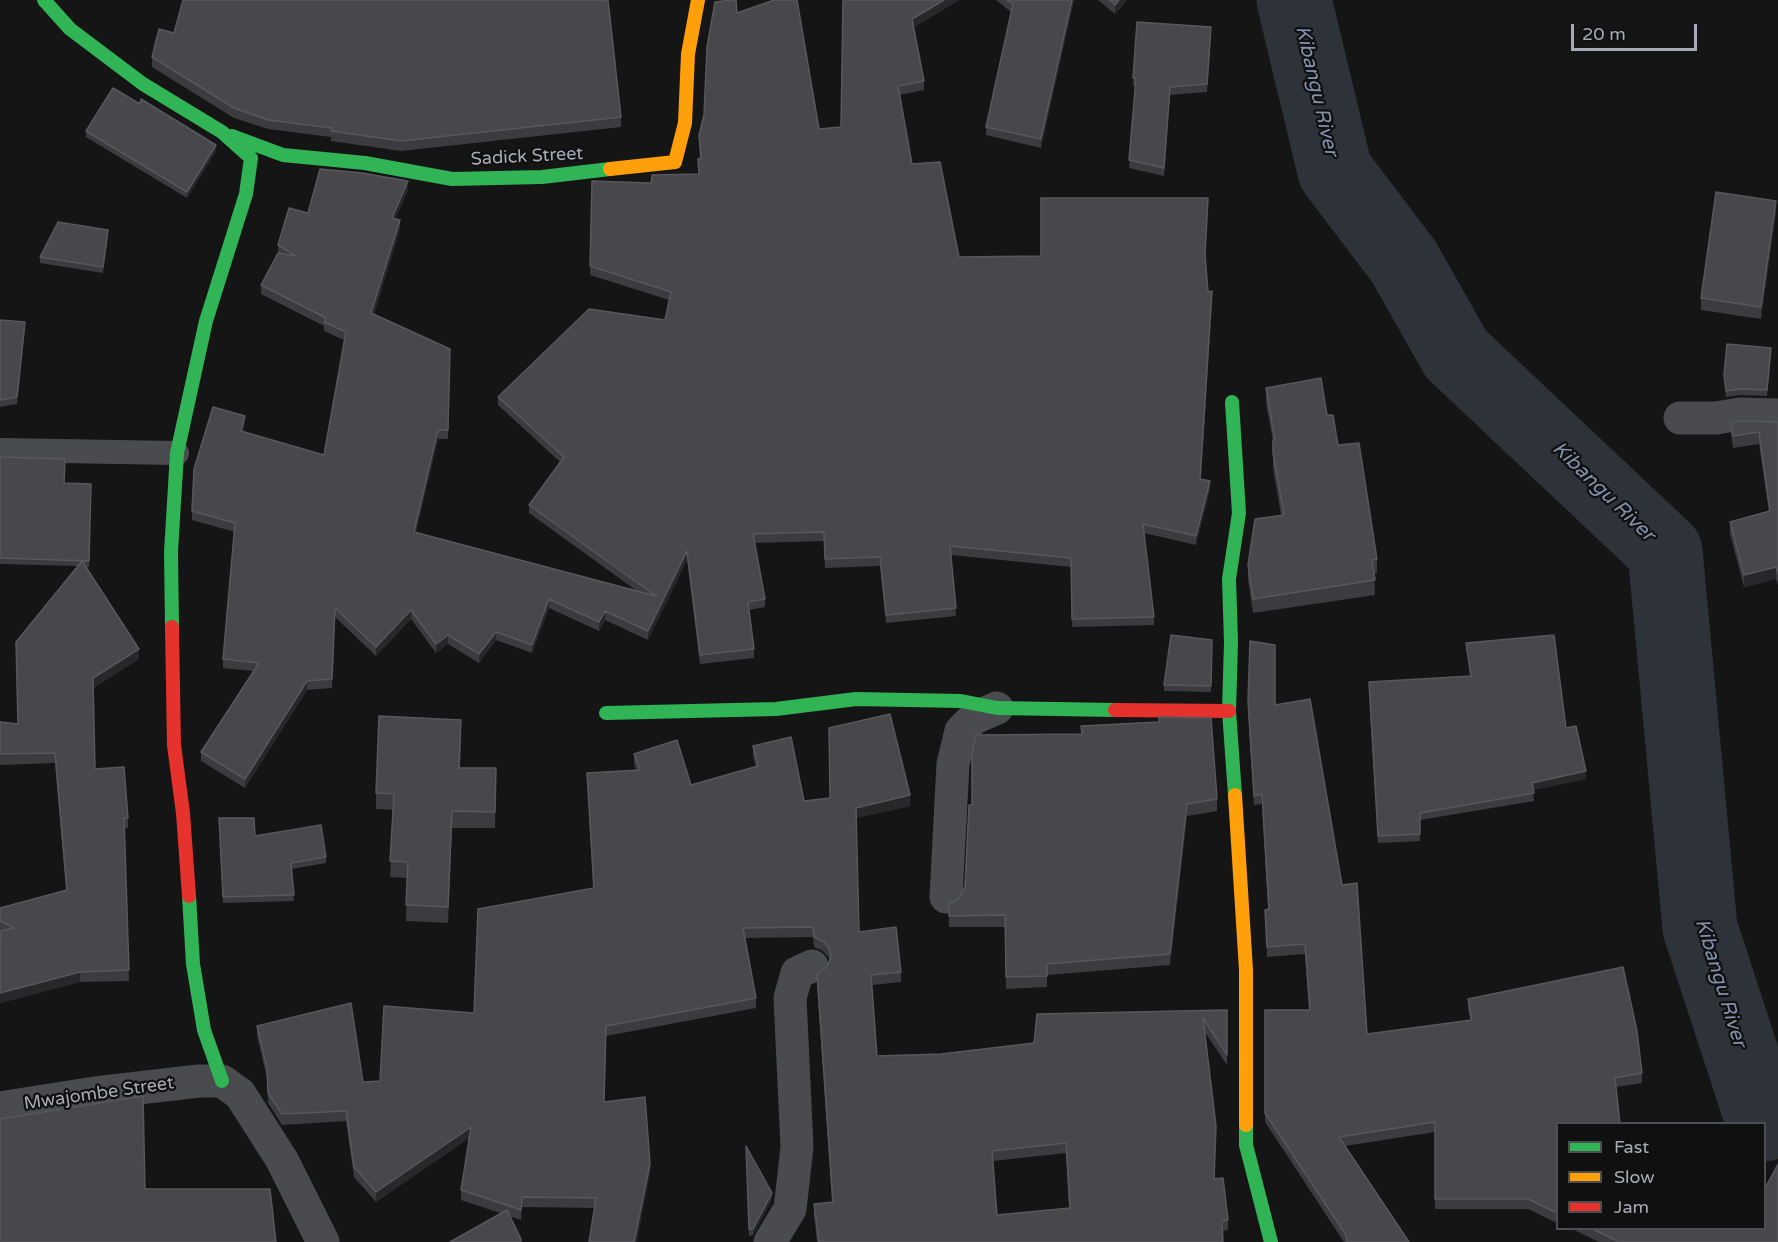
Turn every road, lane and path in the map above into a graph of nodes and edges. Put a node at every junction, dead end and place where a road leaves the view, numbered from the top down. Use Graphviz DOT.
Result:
graph roads {
  1 [pos="44,0"];
  2 [pos="698,0"];
  3 [pos="222,132"];
  4 [pos="283,155"];
  5 [pos="246,194"];
  6 [pos="1232,402"];
  7 [pos="1778,416"];
  8 [pos="1680,418"];
  9 [pos="0,450"];
  10 [pos="177,453"];
  11 [pos="997,708"];
  12 [pos="1229,711"];
  13 [pos="606,713"];
  14 [pos="946,897"];
  15 [pos="812,966"];
  16 [pos="210,1081"];
  17 [pos="0,1108"];
  18 [pos="323,1242"];
  19 [pos="770,1242"];
  20 [pos="1271,1242"];
  1 -- 3 [label="street"];
  2 -- 4 [label="street, Sadick Street"];
  3 -- 4 [label="street, Sadick Street"];
  3 -- 5 [label="street"];
  4 -- 5 [label="street"];
  5 -- 10 [label="street"];
  6 -- 12 [label="street"];
  7 -- 8 [label="street"];
  9 -- 10 [label="lane"];
  10 -- 16 [label="street"];
  11 -- 12 [label="street"];
  11 -- 13 [label="street"];
  11 -- 14 [label="street"];
  12 -- 20 [label="street"];
  15 -- 19 [label="street"];
  16 -- 17 [label="street, Mwajombe Street"];
  16 -- 18 [label="street"];
}
